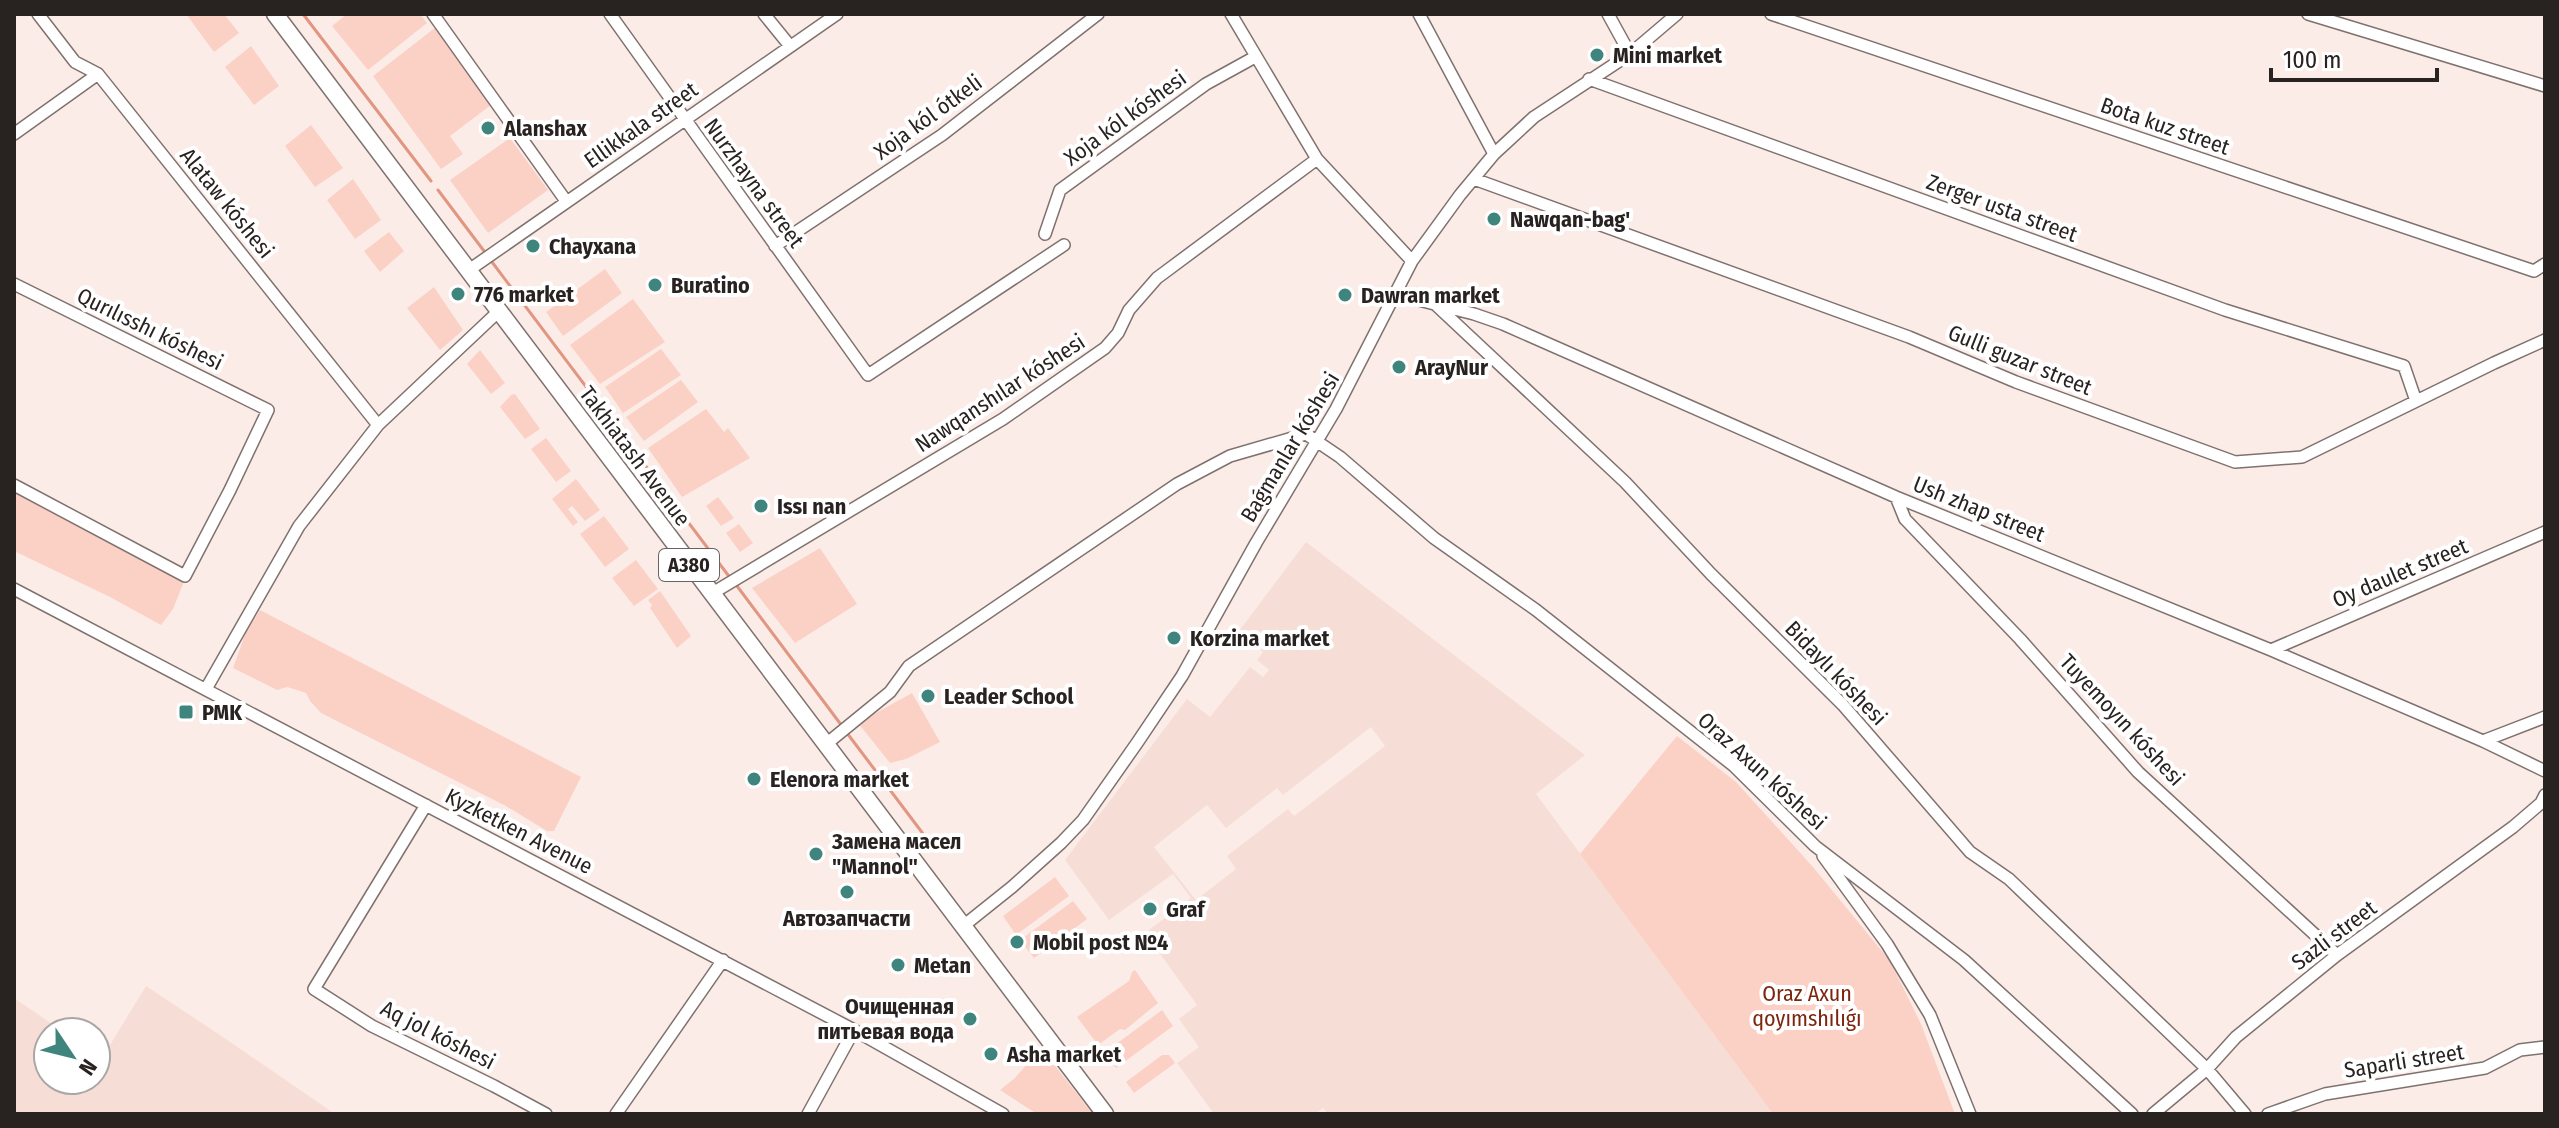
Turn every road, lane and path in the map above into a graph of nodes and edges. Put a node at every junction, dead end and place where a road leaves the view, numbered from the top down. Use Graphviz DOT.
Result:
graph roads {
  1 [pos="38,14"];
  2 [pos="275,14"];
  3 [pos="433,14"];
  4 [pos="610,14"];
  5 [pos="764,14"];
  6 [pos="837,14"];
  7 [pos="1098,14"];
  8 [pos="1231,14"];
  9 [pos="1419,14"];
  10 [pos="1608,14"];
  11 [pos="1677,14"];
  12 [pos="1771,14"];
  13 [pos="2308,14"];
  14 [pos="790,46"];
  15 [pos="1630,54"];
  16 [pos="1255,57"];
  17 [pos="98,74"];
  18 [pos="1589,79"];
  19 [pos="2545,86"];
  20 [pos="684,119"];
  21 [pos="14,134"];
  22 [pos="1494,154"];
  23 [pos="1317,159"];
  24 [pos="1474,179"];
  25 [pos="566,201"];
  26 [pos="1045,234"];
  27 [pos="1064,245"];
  28 [pos="775,246"];
  29 [pos="1412,261"];
  30 [pos="2545,264"];
  31 [pos="469,270"];
  32 [pos="14,284"];
  33 [pos="1395,294"];
  34 [pos="1435,305"];
  35 [pos="499,311"];
  36 [pos="2545,340"];
  37 [pos="2416,401"];
  38 [pos="378,425"];
  39 [pos="1316,441"];
  40 [pos="14,485"];
  41 [pos="1896,497"];
  42 [pos="2545,532"];
  43 [pos="14,589"];
  44 [pos="711,594"];
  45 [pos="2271,650"];
  46 [pos="206,689"];
  47 [pos="2545,717"];
  48 [pos="2483,741"];
  49 [pos="825,745"];
  50 [pos="2545,771"];
  51 [pos="2545,795"];
  52 [pos="426,805"];
  53 [pos="1815,846"];
  54 [pos="962,927"];
  55 [pos="2337,955"];
  56 [pos="723,960"];
  57 [pos="854,1030"];
  58 [pos="2545,1047"];
  59 [pos="2207,1069"];
  60 [pos="546,1114"];
  61 [pos="616,1114"];
  62 [pos="808,1114"];
  63 [pos="1003,1114"];
  64 [pos="1105,1114"];
  65 [pos="1970,1114"];
  66 [pos="2132,1114"];
  67 [pos="2153,1114"];
  68 [pos="2245,1114"];
  69 [pos="2268,1114"];
  1 -- 17 [label="street, Alataw kóshesi"];
  2 -- 31 [label="highway, Takhiatash Avenue / A380"];
  3 -- 25 [label="street"];
  4 -- 20 [label="street, Nurzhayna street"];
  5 -- 14 [label="street"];
  6 -- 14 [label="street, Ellikkala street"];
  7 -- 28 [label="street, Xoja kól ótkeli"];
  8 -- 16 [label="street"];
  9 -- 22 [label="street"];
  10 -- 15 [label="street"];
  11 -- 15 [label="street, Baǵmanlar kóshesi"];
  12 -- 30 [label="street, Bota kuz street"];
  13 -- 19 [label="street"];
  14 -- 20 [label="street, Ellikkala street"];
  15 -- 18 [label="street, Baǵmanlar kóshesi"];
  16 -- 23 [label="street"];
  16 -- 26 [label="street, Xoja kól kóshesi"];
  17 -- 21 [label="street"];
  17 -- 38 [label="street, Alataw kóshesi"];
  18 -- 22 [label="street, Baǵmanlar kóshesi"];
  18 -- 37 [label="street, Zerger usta street"];
  20 -- 25 [label="street, Ellikkala street"];
  20 -- 28 [label="street, Nurzhayna street"];
  22 -- 24 [label="street, Baǵmanlar kóshesi"];
  23 -- 29 [label="street"];
  23 -- 44 [label="street, Nawqanshılar kóshesi"];
  24 -- 29 [label="street, Baǵmanlar kóshesi"];
  24 -- 37 [label="street, Gulli guzar street"];
  25 -- 31 [label="street, Ellikkala street"];
  27 -- 28 [label="street, Nurzhayna street"];
  29 -- 33 [label="street, Baǵmanlar kóshesi"];
  31 -- 35 [label="highway, Takhiatash Avenue / A380"];
  32 -- 40 [label="street, Qurılısshı kóshesi"];
  33 -- 34 [label="street, Ush zhap street"];
  33 -- 39 [label="street, Baǵmanlar kóshesi"];
  34 -- 41 [label="street, Ush zhap street"];
  34 -- 59 [label="street, Bidaylı kóshesi"];
  35 -- 38 [label="street"];
  35 -- 44 [label="highway, Takhiatash Avenue / A380"];
  36 -- 37 [label="street, Gulli guzar street"];
  38 -- 46 [label="street"];
  39 -- 49 [label="street"];
  39 -- 53 [label="street, Oraz Axun kóshesi"];
  39 -- 54 [label="street, Baǵmanlar kóshesi"];
  41 -- 45 [label="street, Ush zhap street"];
  41 -- 55 [label="street, Tuyemoyın kóshesi"];
  42 -- 45 [label="street, Oy daulet street"];
  43 -- 46 [label="street, Kyzketken Avenue"];
  44 -- 49 [label="highway, Takhiatash Avenue / A380"];
  45 -- 48 [label="street, Ush zhap street"];
  46 -- 52 [label="street, Kyzketken Avenue"];
  47 -- 48 [label="street"];
  48 -- 50 [label="street, Ush zhap street"];
  49 -- 54 [label="highway, Takhiatash Avenue / A380"];
  51 -- 55 [label="street, Sazli street"];
  52 -- 56 [label="street, Kyzketken Avenue"];
  52 -- 60 [label="street, Aq jol kóshesi"];
  53 -- 65 [label="street"];
  53 -- 66 [label="street, Oraz Axun kóshesi"];
  54 -- 64 [label="highway, Takhiatash Avenue / A380"];
  55 -- 59 [label="street, Sazli street"];
  56 -- 57 [label="street, Kyzketken Avenue"];
  56 -- 61 [label="street"];
  57 -- 62 [label="street"];
  57 -- 63 [label="street, Kyzketken Avenue"];
  58 -- 69 [label="street, Saparli street"];
  59 -- 67 [label="street, Sazli street"];
  59 -- 68 [label="street, Bidaylı kóshesi"];
}
